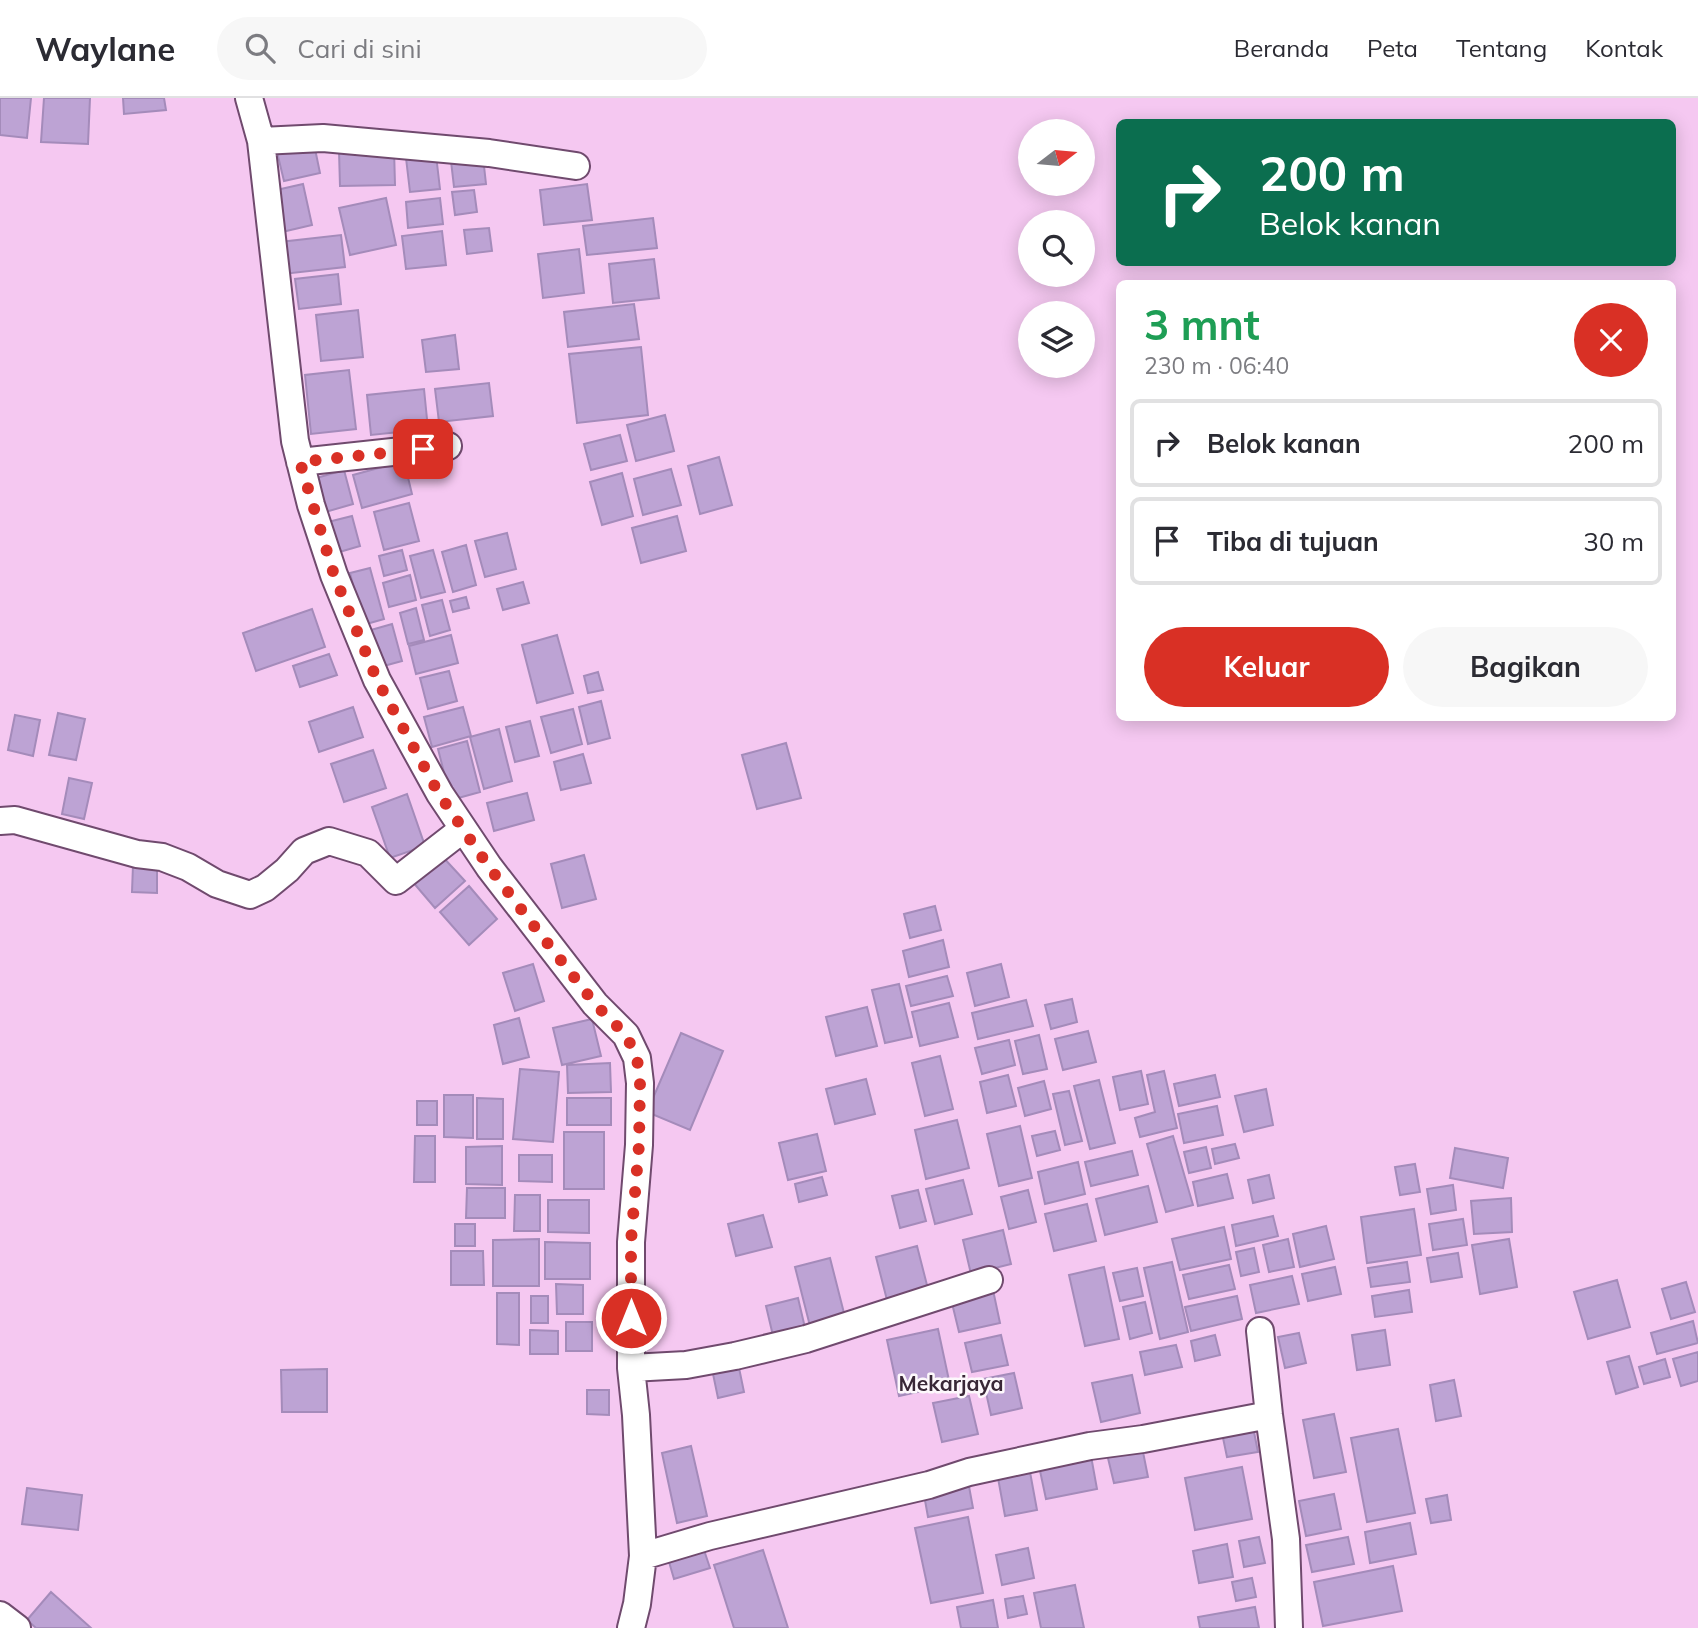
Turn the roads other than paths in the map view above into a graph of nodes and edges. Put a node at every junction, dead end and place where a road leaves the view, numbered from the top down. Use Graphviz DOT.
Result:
graph roads {
  1 [pos="249,98"];
  2 [pos="261,141"];
  3 [pos="576,166"];
  4 [pos="448,446"];
  5 [pos="300,462"];
  6 [pos="0,821"];
  7 [pos="463,829"];
  8 [pos="989,1280"];
  9 [pos="1260,1331"];
  10 [pos="631,1368"];
  11 [pos="1269,1415"];
  12 [pos="643,1556"];
  13 [pos="0,1615"];
  14 [pos="17,1628"];
  15 [pos="631,1628"];
  16 [pos="1289,1628"];
  1 -- 2 [label="street"];
  2 -- 3 [label="street"];
  2 -- 5 [label="street"];
  4 -- 5 [label="street"];
  5 -- 7 [label="street"];
  6 -- 7 [label="street"];
  7 -- 10 [label="street"];
  8 -- 10 [label="street"];
  9 -- 11 [label="street"];
  10 -- 12 [label="street"];
  11 -- 12 [label="street"];
  11 -- 16 [label="street"];
  12 -- 15 [label="street"];
  13 -- 14 [label="street"];
}
